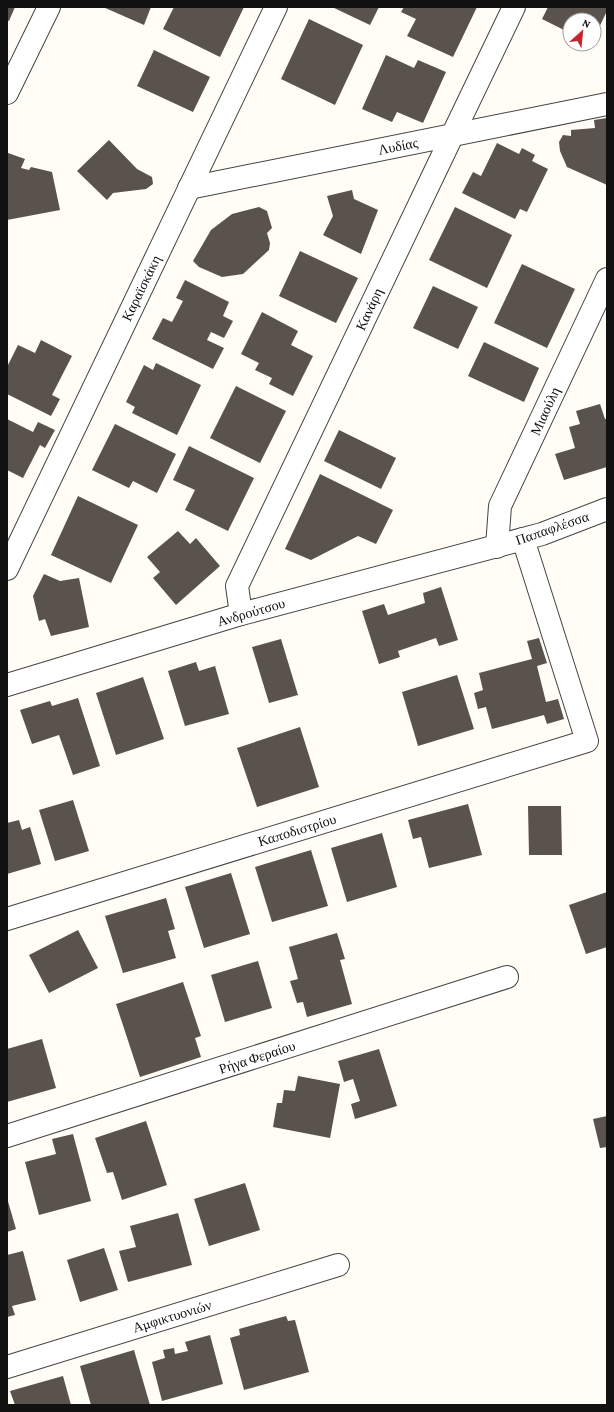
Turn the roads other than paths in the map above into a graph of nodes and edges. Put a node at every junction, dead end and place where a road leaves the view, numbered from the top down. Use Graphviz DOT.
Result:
graph roads {
  1 [pos="49,7"];
  2 [pos="276,7"];
  3 [pos="514,7"];
  4 [pos="7,93"];
  5 [pos="607,104"];
  6 [pos="452,136"];
  7 [pos="189,188"];
  8 [pos="607,279"];
  9 [pos="607,509"];
  10 [pos="523,539"];
  11 [pos="497,547"];
  12 [pos="7,569"];
  13 [pos="241,614"];
  14 [pos="7,685"];
  15 [pos="7,919"];
  16 [pos="507,977"];
  17 [pos="7,1136"];
  18 [pos="338,1265"];
  19 [pos="7,1368"];
  1 -- 4 [label="street"];
  2 -- 7 [label="street, Καραϊσκάκη"];
  3 -- 6 [label="street, Κανάρη"];
  5 -- 6 [label="street, Λυδίας"];
  6 -- 7 [label="street, Λυδίας"];
  6 -- 13 [label="street, Κανάρη"];
  7 -- 12 [label="street, Καραϊσκάκη"];
  8 -- 11 [label="street, Μιαούλη"];
  9 -- 10 [label="street, Παπαφλέσσα"];
  10 -- 11 [label="street, Παπαφλέσσα"];
  10 -- 15 [label="street, Καποδιστρίου"];
  11 -- 13 [label="street, Ανδρούτσου"];
  13 -- 14 [label="street, Ανδρούτσου"];
  16 -- 17 [label="street, Ρήγα Φεραίου"];
  18 -- 19 [label="street, Αμφικτυονιών"];
}
